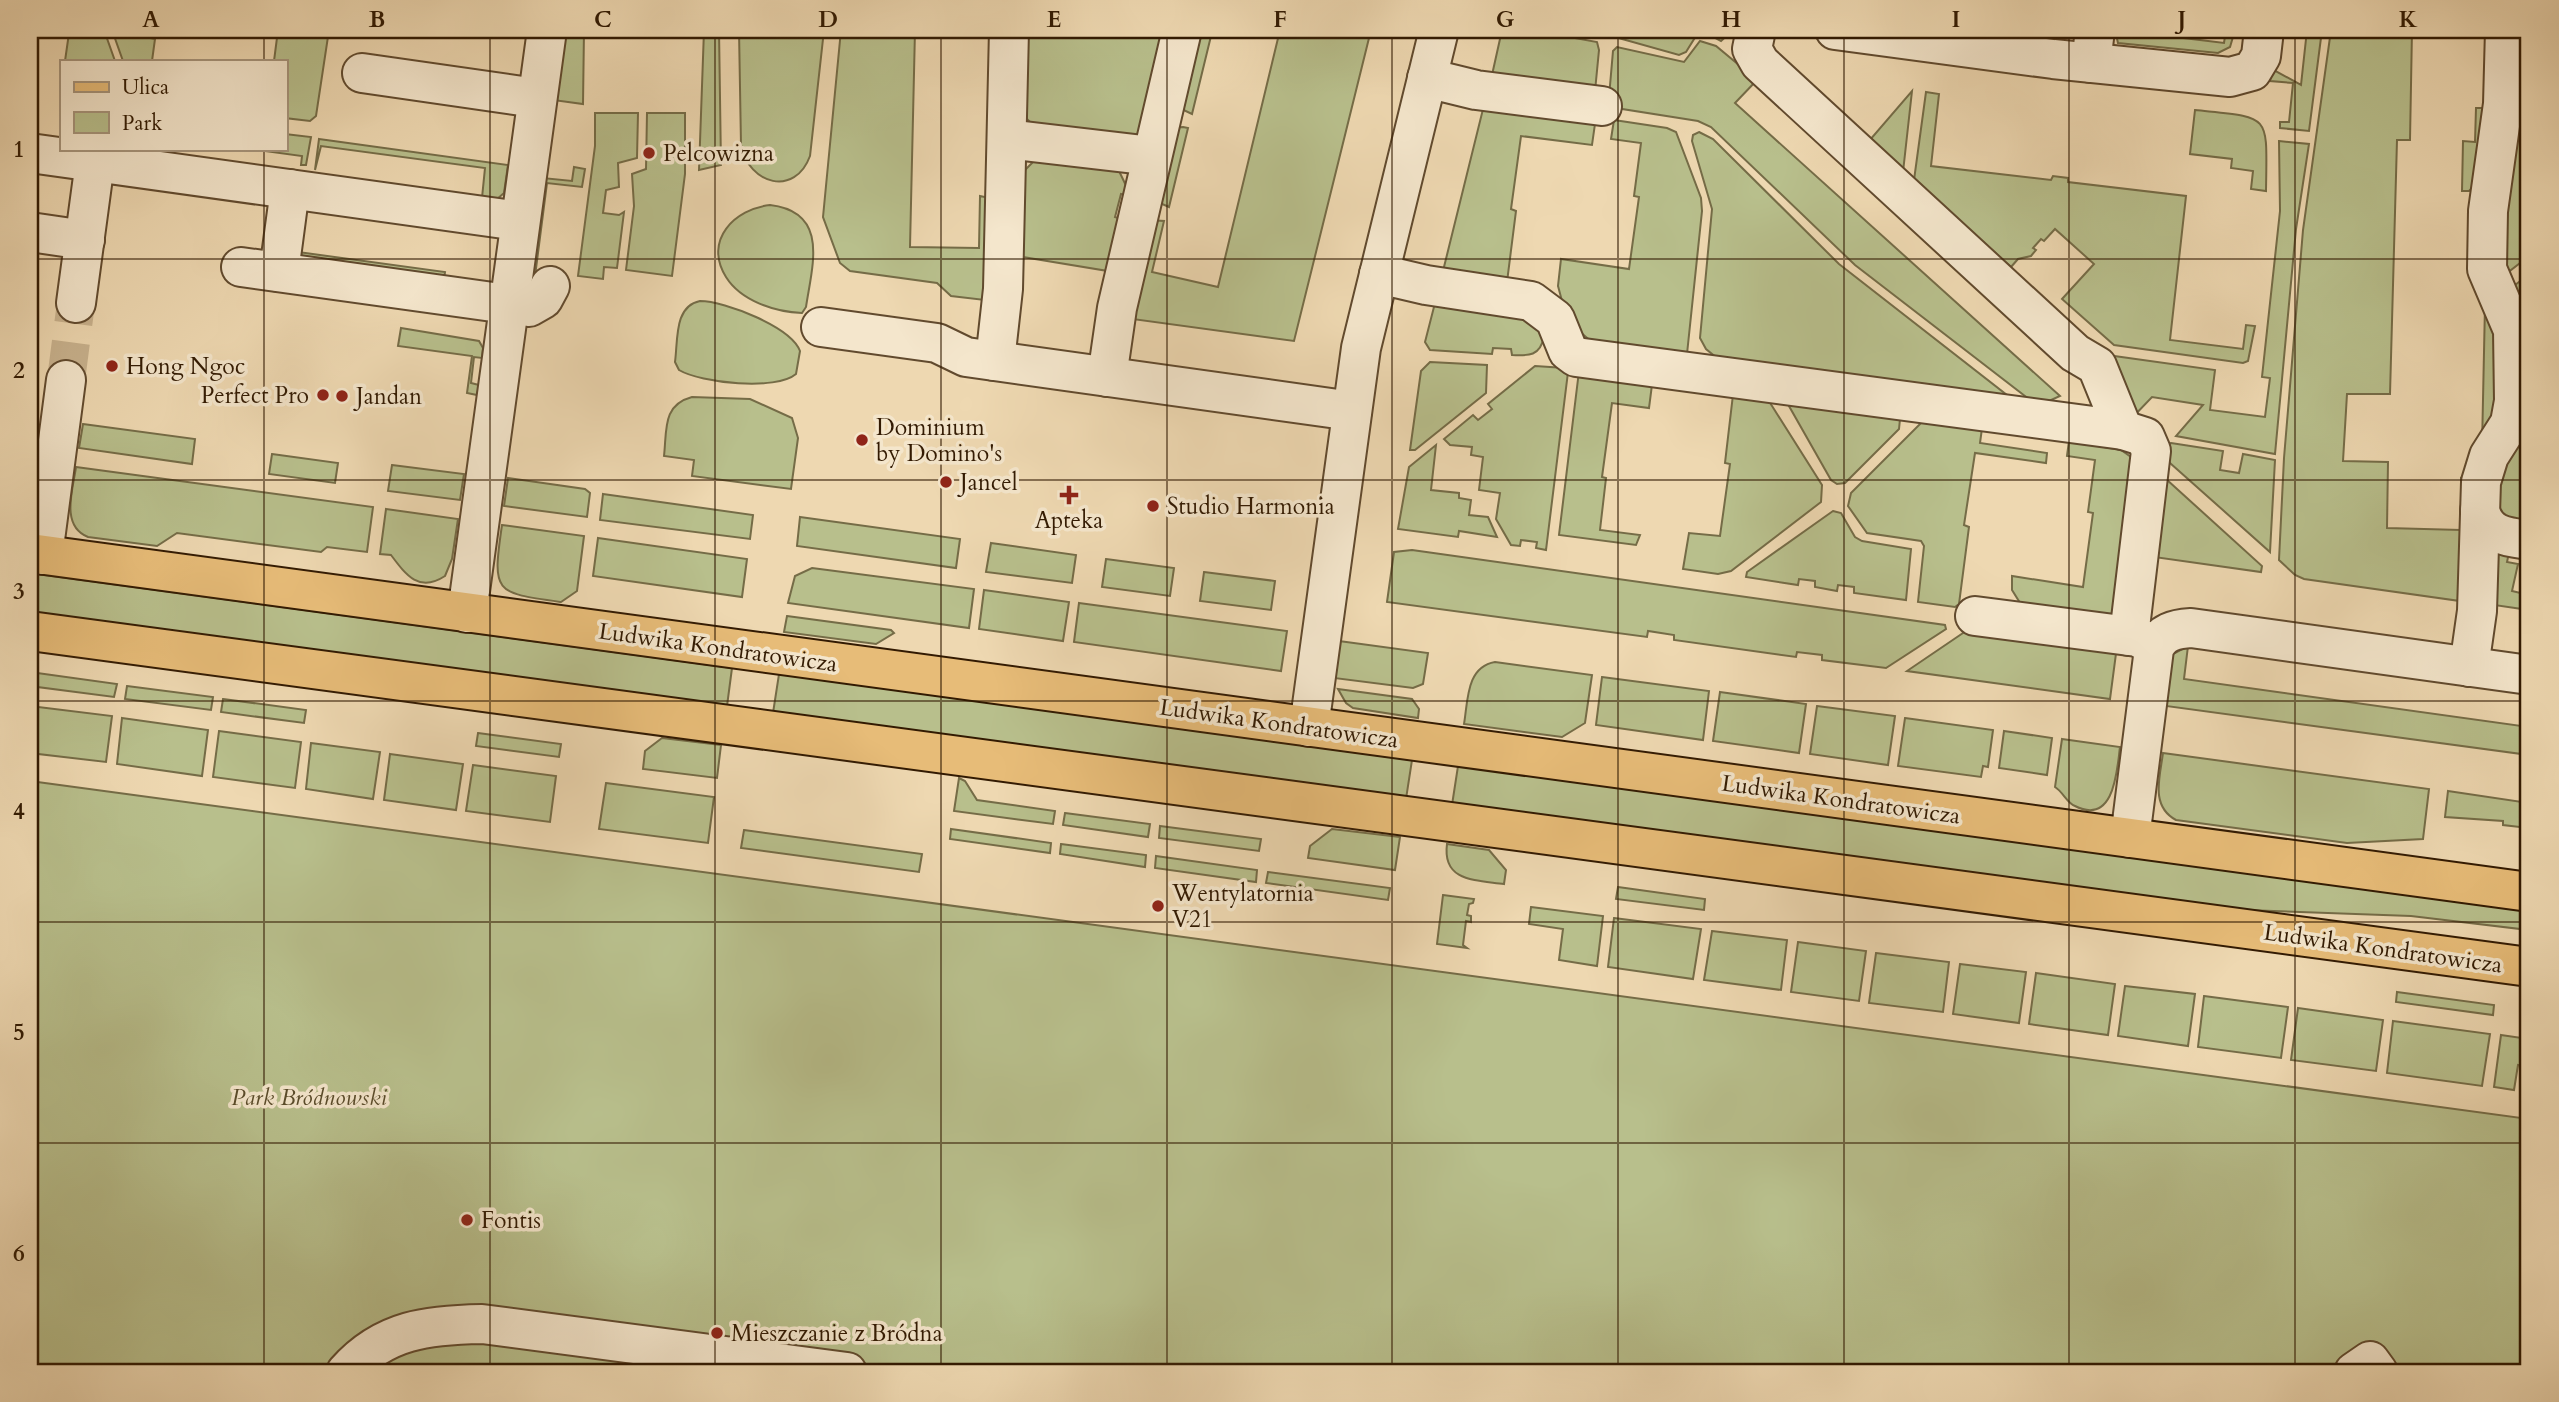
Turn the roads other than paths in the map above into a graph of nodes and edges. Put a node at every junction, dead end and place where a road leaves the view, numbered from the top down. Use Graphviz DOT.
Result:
graph roads {
  1 [pos="547,30"];
  2 [pos="1009,30"];
  3 [pos="1182,30"];
  4 [pos="1439,30"];
  5 [pos="1756,30"];
  6 [pos="1835,30"];
  7 [pos="2264,30"];
  8 [pos="2505,30"];
  9 [pos="2054,44"];
  10 [pos="2093,46"];
  11 [pos="362,74"];
  12 [pos="1427,78"];
  13 [pos="536,98"];
  14 [pos="1602,106"];
  15 [pos="1007,139"];
  16 [pos="30,153"];
  17 [pos="1152,156"];
  18 [pos="95,162"];
  19 [pos="290,189"];
  20 [pos="519,221"];
  21 [pos="30,232"];
  22 [pos="85,240"];
  23 [pos="241,267"];
  24 [pos="279,272"];
  25 [pos="1379,274"];
  26 [pos="550,286"];
  27 [pos="76,303"];
  28 [pos="508,304"];
  29 [pos="821,327"];
  30 [pos="995,361"];
  31 [pos="1107,377"];
  32 [pos="66,380"];
  33 [pos="2522,403"];
  34 [pos="1352,411"];
  35 [pos="2123,430"];
  36 [pos="2480,511"];
  37 [pos="2529,540"];
  38 [pos="36,554"];
  39 [pos="467,613"];
  40 [pos="1975,616"];
  41 [pos="30,631"];
  42 [pos="2141,642"];
  43 [pos="2469,667"];
  44 [pos="2529,675"];
  45 [pos="1309,727"];
  46 [pos="2130,838"];
  47 [pos="2529,892"];
  48 [pos="2529,967"];
  49 [pos="346,1372"];
  50 [pos="847,1372"];
  51 [pos="2354,1372"];
  52 [pos="2378,1372"];
  1 -- 13 [label="street"];
  2 -- 15 [label="street"];
  3 -- 17 [label="street"];
  4 -- 12 [label="street"];
  5 -- 35 [label="street"];
  6 -- 9 [label="street"];
  7 -- 10 [label="street"];
  8 -- 33 [label="street"];
  9 -- 10 [label="street"];
  11 -- 13 [label="street"];
  12 -- 14 [label="street"];
  12 -- 25 [label="street"];
  13 -- 20 [label="street"];
  15 -- 17 [label="street"];
  15 -- 30 [label="street"];
  16 -- 18 [label="street"];
  17 -- 31 [label="street"];
  18 -- 19 [label="street"];
  18 -- 22 [label="street"];
  19 -- 20 [label="street"];
  19 -- 24 [label="street"];
  20 -- 28 [label="street"];
  21 -- 22 [label="street"];
  22 -- 27 [label="street"];
  23 -- 24 [label="street"];
  24 -- 28 [label="street"];
  25 -- 34 [label="street"];
  25 -- 35 [label="street"];
  26 -- 28 [label="street"];
  28 -- 39 [label="street"];
  29 -- 30 [label="street"];
  30 -- 31 [label="street"];
  31 -- 34 [label="street"];
  32 -- 38 [label="street"];
  33 -- 36 [label="street"];
  34 -- 45 [label="street"];
  35 -- 42 [label="street"];
  36 -- 37 [label="street"];
  36 -- 43 [label="street"];
  38 -- 39 [label="main road, Ludwika Kondratowicza"];
  39 -- 45 [label="main road, Ludwika Kondratowicza"];
  40 -- 42 [label="street"];
  41 -- 48 [label="main road, Ludwika Kondratowicza"];
  42 -- 43 [label="street"];
  42 -- 46 [label="street"];
  43 -- 44 [label="street"];
  45 -- 46 [label="main road, Ludwika Kondratowicza"];
  46 -- 47 [label="main road, Ludwika Kondratowicza"];
  49 -- 50 [label="street"];
  51 -- 52 [label="street"];
}
